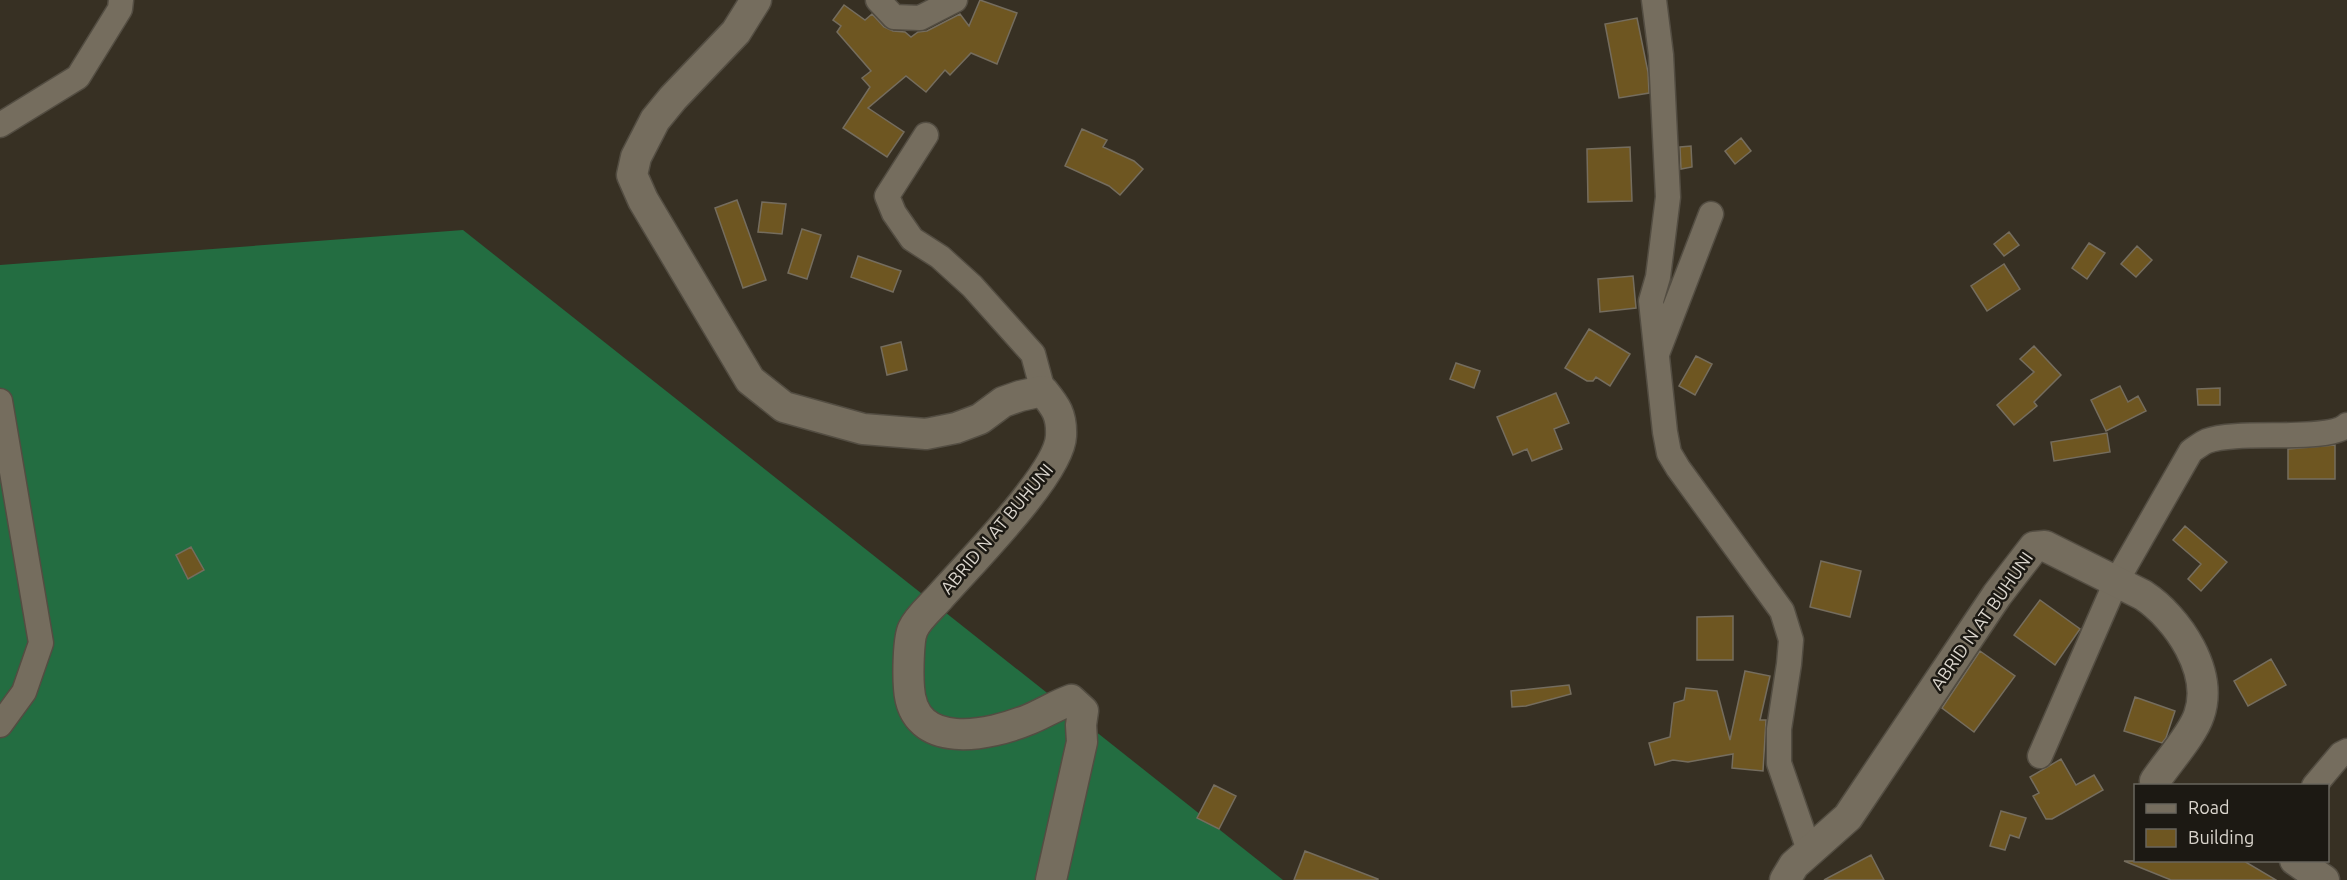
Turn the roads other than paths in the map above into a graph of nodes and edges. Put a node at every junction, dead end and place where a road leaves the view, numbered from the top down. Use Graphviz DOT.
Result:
graph roads {
  1 [pos="121,0"];
  2 [pos="756,0"];
  3 [pos="878,0"];
  4 [pos="956,0"];
  5 [pos="1654,0"];
  6 [pos="0,124"];
  7 [pos="926,135"];
  8 [pos="1711,214"];
  9 [pos="1656,359"];
  10 [pos="1043,391"];
  11 [pos="0,401"];
  12 [pos="2347,425"];
  13 [pos="2116,582"];
  14 [pos="0,725"];
  15 [pos="2347,751"];
  16 [pos="2040,756"];
  17 [pos="2156,784"];
  18 [pos="2316,784"];
  19 [pos="1809,850"];
  20 [pos="2297,862"];
  21 [pos="1051,880"];
  22 [pos="1785,880"];
  23 [pos="2324,880"];
  1 -- 6 [label="street"];
  2 -- 10 [label="street"];
  3 -- 4 [label="street"];
  5 -- 9 [label="street"];
  7 -- 10 [label="street"];
  8 -- 9 [label="street"];
  9 -- 19 [label="street"];
  10 -- 21 [label="street, ABRID N AT BUHUNI"];
  11 -- 14 [label="street"];
  12 -- 13 [label="street"];
  13 -- 16 [label="street"];
  13 -- 17 [label="street, ABRID N AT BUHUNI"];
  13 -- 19 [label="street, ABRID N AT BUHUNI"];
  15 -- 18 [label="street"];
  19 -- 22 [label="street, ABRID N AT BUHUNI"];
  20 -- 23 [label="street"];
}
